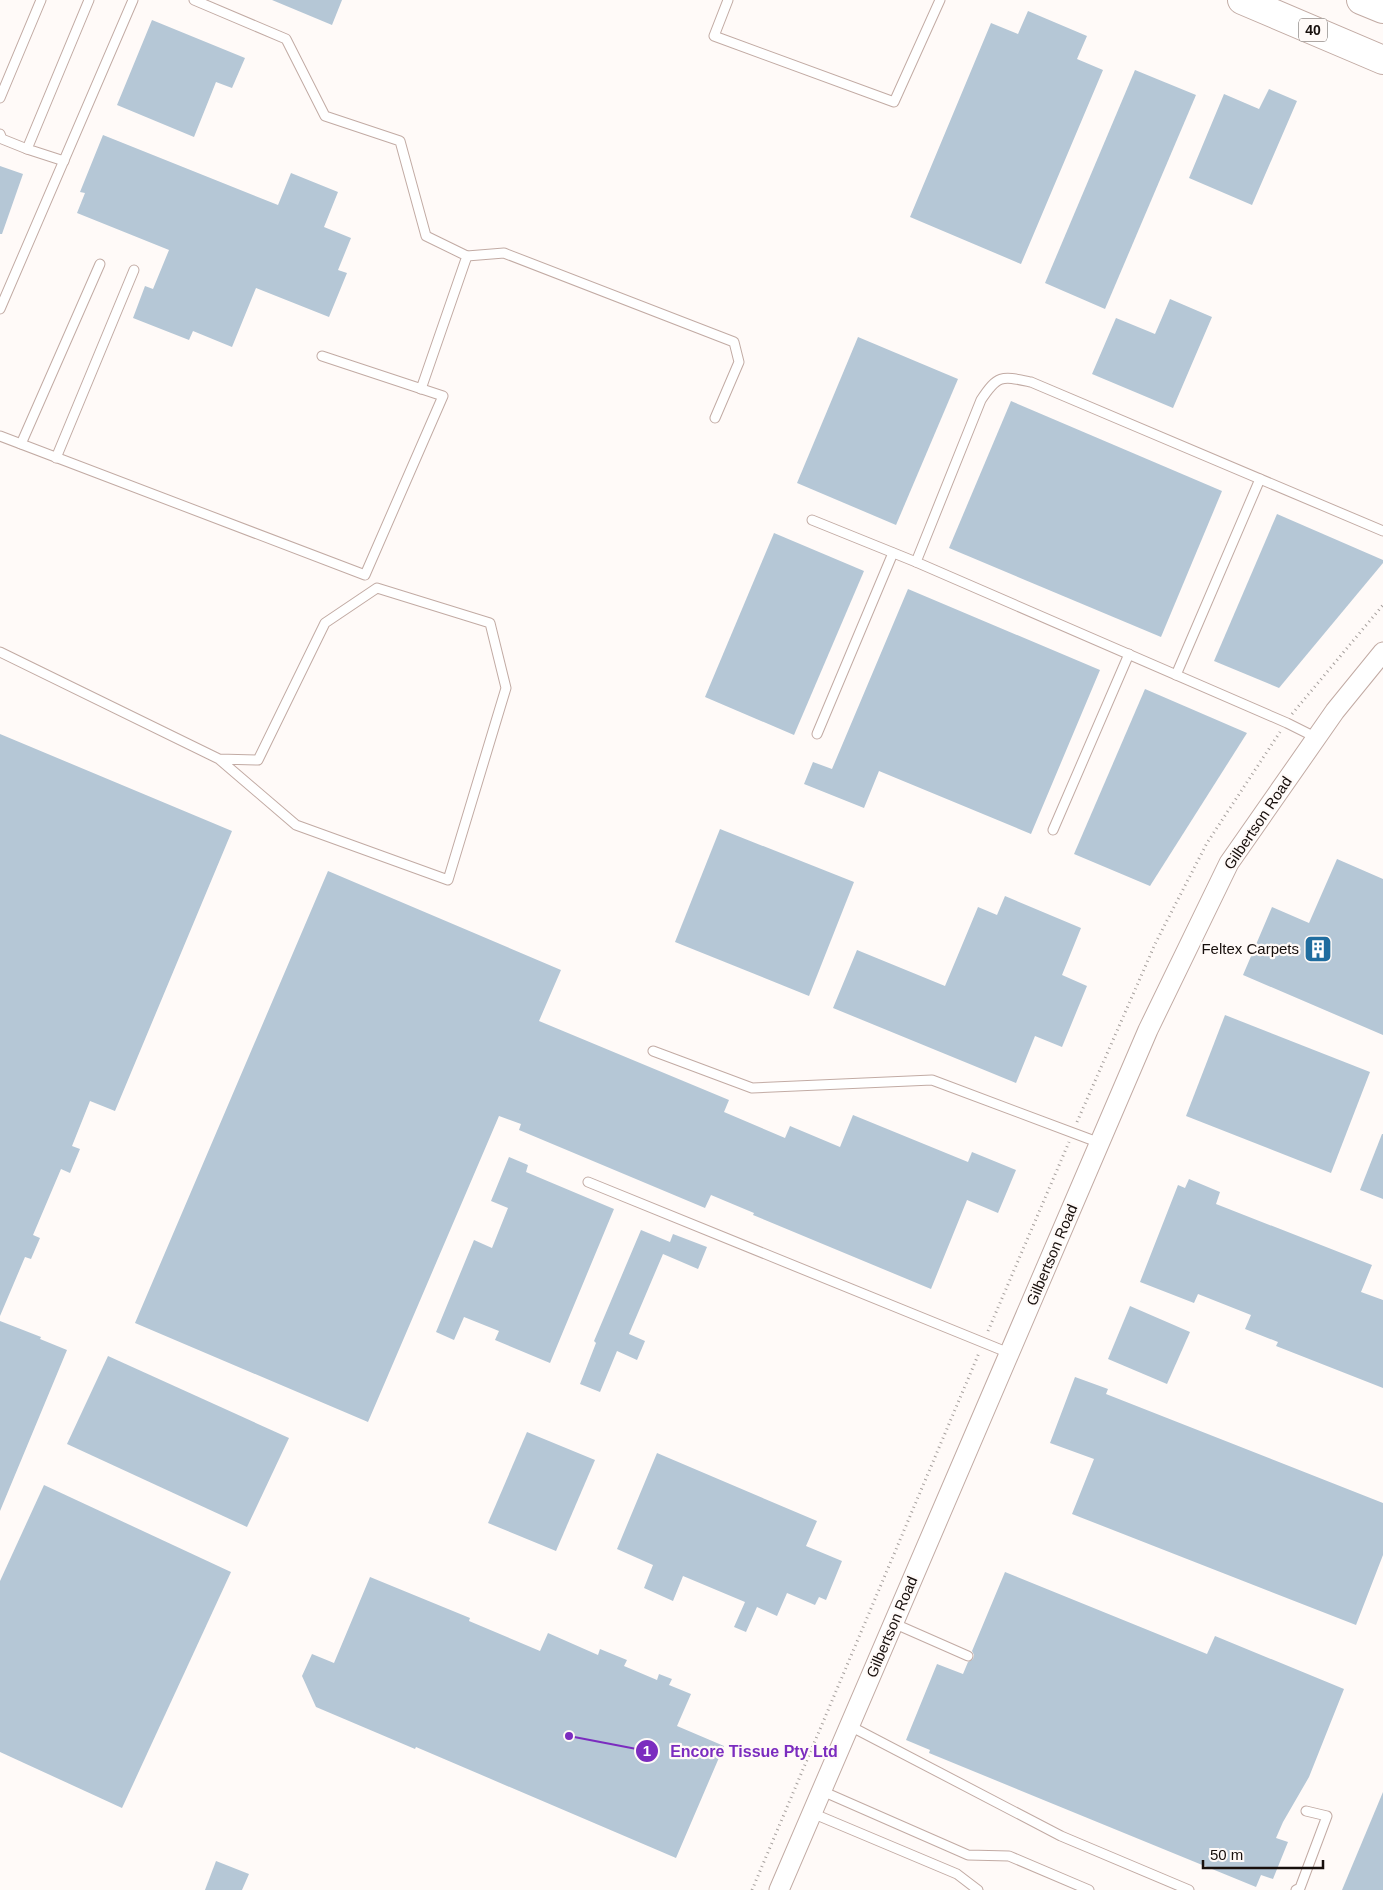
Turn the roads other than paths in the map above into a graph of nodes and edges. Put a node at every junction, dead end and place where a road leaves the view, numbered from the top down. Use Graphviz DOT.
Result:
graph roads {
  1 [pos="41,0"];
  2 [pos="89,0"];
  3 [pos="133,0"];
  4 [pos="194,0"];
  5 [pos="728,0"];
  6 [pos="940,0"];
  7 [pos="1242,0"];
  8 [pos="1362,0"];
  9 [pos="1383,9"];
  10 [pos="1383,60"];
  11 [pos="0,98"];
  12 [pos="0,134"];
  13 [pos="27,148"];
  14 [pos="64,161"];
  15 [pos="467,256"];
  16 [pos="100,264"];
  17 [pos="134,270"];
  18 [pos="0,308"];
  19 [pos="322,356"];
  20 [pos="421,389"];
  21 [pos="714,418"];
  22 [pos="0,436"];
  23 [pos="21,444"];
  24 [pos="56,458"];
  25 [pos="1260,479"];
  26 [pos="812,520"];
  27 [pos="1383,531"];
  28 [pos="893,553"];
  29 [pos="916,562"];
  30 [pos="0,652"];
  31 [pos="1383,652"];
  32 [pos="1129,654"];
  33 [pos="1176,675"];
  34 [pos="817,734"];
  35 [pos="1316,738"];
  36 [pos="219,758"];
  37 [pos="1053,830"];
  38 [pos="653,1052"];
  39 [pos="1100,1143"];
  40 [pos="588,1182"];
  41 [pos="1009,1353"];
  42 [pos="893,1623"];
  43 [pos="968,1656"];
  44 [pos="850,1726"];
  45 [pos="822,1791"];
  46 [pos="1306,1811"];
  47 [pos="812,1812"];
  48 [pos="779,1890"];
  49 [pos="978,1890"];
  50 [pos="1089,1890"];
  51 [pos="1189,1890"];
  52 [pos="1296,1890"];
  1 -- 11 [label="lane"];
  2 -- 13 [label="lane"];
  3 -- 14 [label="lane"];
  4 -- 15 [label="lane"];
  5 -- 6 [label="lane"];
  7 -- 10 [label="main road, 40"];
  8 -- 9 [label="main road"];
  12 -- 13 [label="lane"];
  13 -- 14 [label="lane"];
  14 -- 18 [label="lane"];
  15 -- 20 [label="lane"];
  15 -- 21 [label="lane"];
  16 -- 23 [label="lane"];
  17 -- 24 [label="lane"];
  19 -- 20 [label="lane"];
  20 -- 24 [label="lane"];
  22 -- 23 [label="lane"];
  23 -- 24 [label="lane"];
  25 -- 27 [label="lane"];
  25 -- 29 [label="lane"];
  25 -- 33 [label="lane"];
  26 -- 28 [label="lane"];
  28 -- 29 [label="lane"];
  28 -- 34 [label="lane"];
  29 -- 32 [label="lane"];
  30 -- 36 [label="lane"];
  31 -- 35 [label="street, Gilbertson Road"];
  32 -- 33 [label="lane"];
  32 -- 37 [label="lane"];
  33 -- 35 [label="lane"];
  35 -- 39 [label="street, Gilbertson Road"];
  36 -- 36 [label="lane"];
  38 -- 39 [label="lane"];
  39 -- 41 [label="street, Gilbertson Road"];
  40 -- 41 [label="lane"];
  41 -- 42 [label="street, Gilbertson Road"];
  42 -- 43 [label="lane"];
  42 -- 44 [label="street, Gilbertson Road"];
  44 -- 45 [label="street, Gilbertson Road"];
  44 -- 51 [label="lane"];
  45 -- 47 [label="street, Gilbertson Road"];
  45 -- 50 [label="lane"];
  46 -- 52 [label="lane"];
  47 -- 48 [label="street, Gilbertson Road"];
  47 -- 49 [label="lane"];
}
